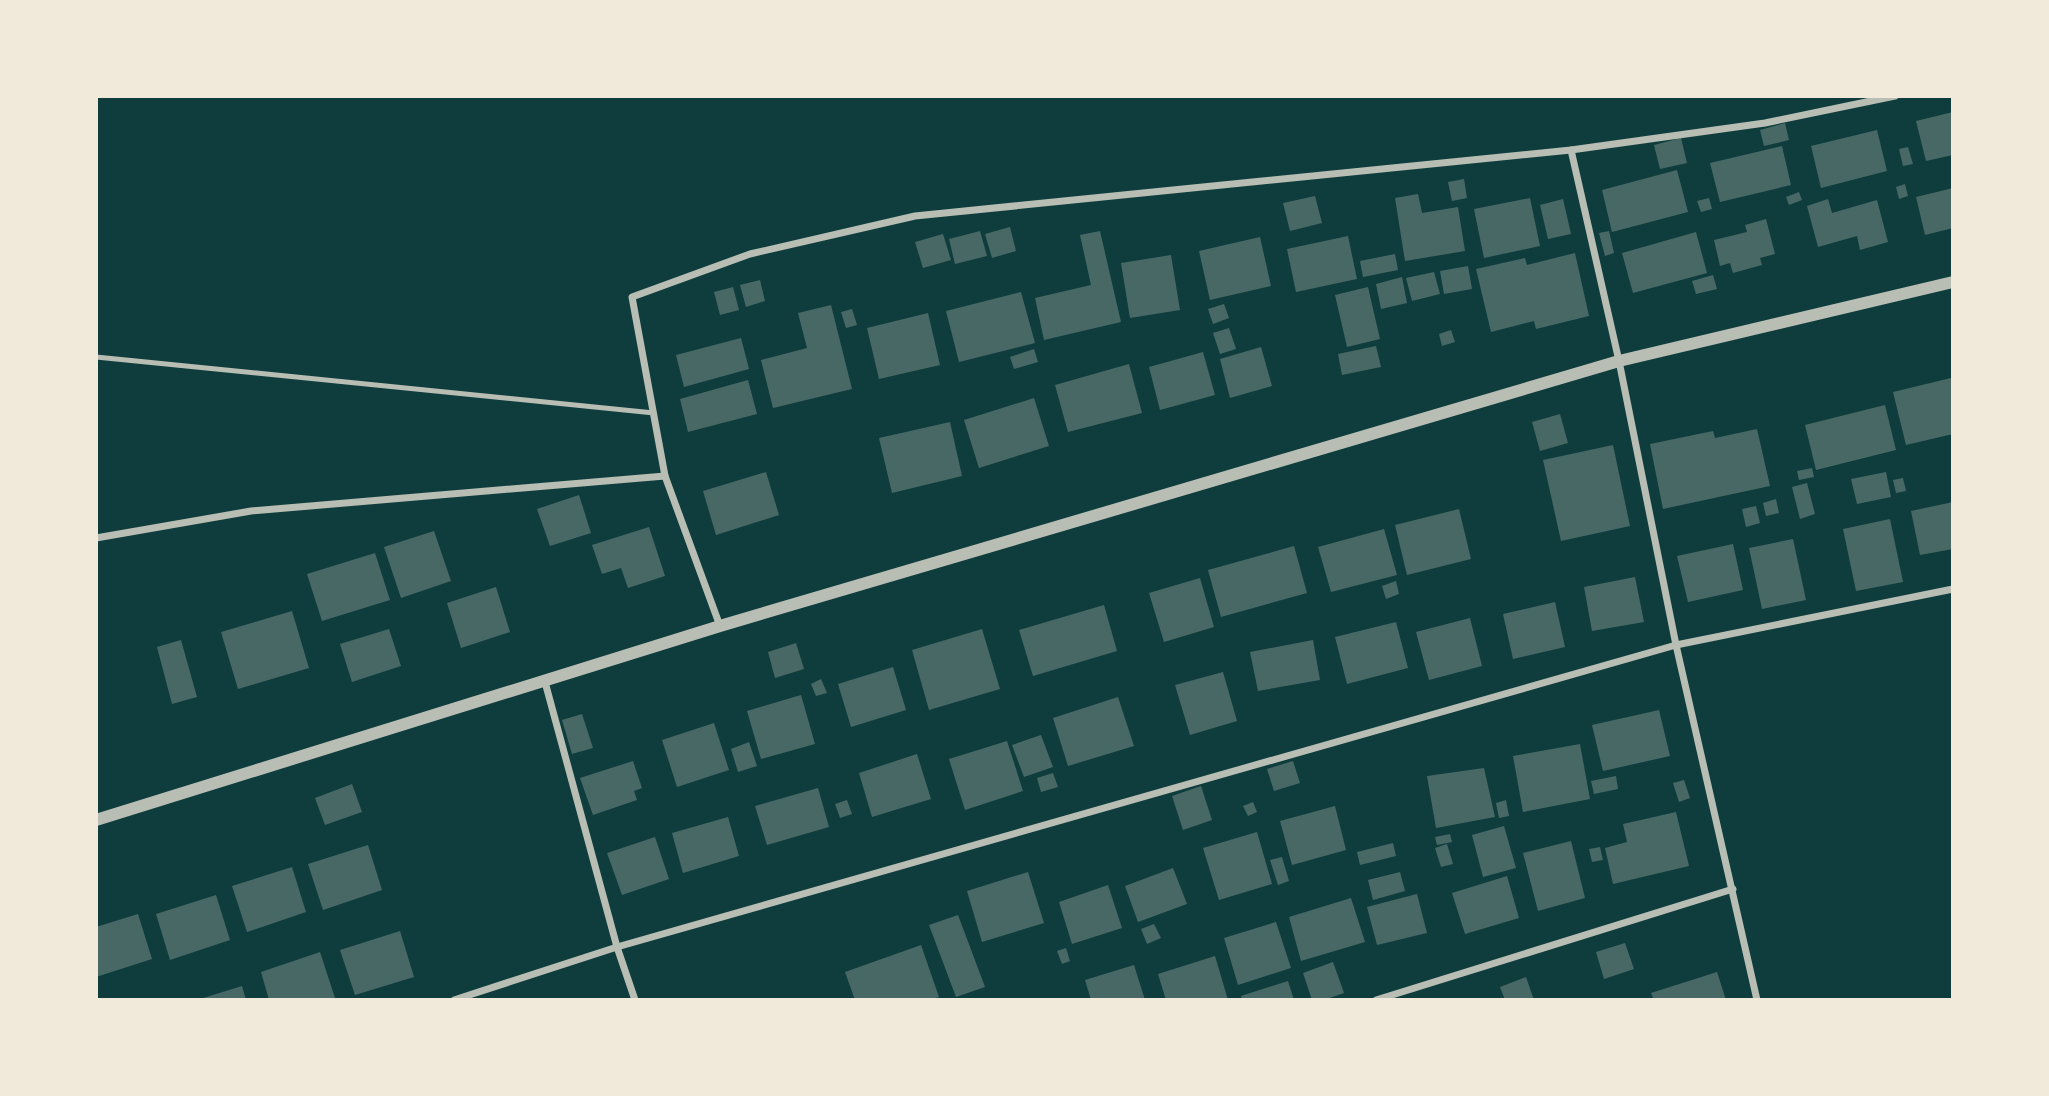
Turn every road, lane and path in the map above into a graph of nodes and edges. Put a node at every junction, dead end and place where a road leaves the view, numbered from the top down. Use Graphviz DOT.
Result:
graph roads {
  1 [pos="1895,96"];
  2 [pos="1571,150"];
  3 [pos="1953,282"];
  4 [pos="96,358"];
  5 [pos="1619,361"];
  6 [pos="654,413"];
  7 [pos="666,476"];
  8 [pos="96,538"];
  9 [pos="1953,589"];
  10 [pos="720,626"];
  11 [pos="1676,645"];
  12 [pos="545,682"];
  13 [pos="96,820"];
  14 [pos="1733,889"];
  15 [pos="617,947"];
  16 [pos="454,1000"];
  17 [pos="635,1000"];
  18 [pos="1376,1000"];
  19 [pos="1757,1000"];
  1 -- 2 [label="street"];
  2 -- 5 [label="street"];
  2 -- 6 [label="street"];
  3 -- 5 [label="street"];
  4 -- 6 [label="lane"];
  5 -- 10 [label="street"];
  5 -- 11 [label="street"];
  6 -- 7 [label="street"];
  7 -- 8 [label="street"];
  7 -- 10 [label="street"];
  9 -- 11 [label="street"];
  10 -- 12 [label="street"];
  11 -- 14 [label="street"];
  11 -- 15 [label="street"];
  12 -- 13 [label="street"];
  12 -- 15 [label="street"];
  14 -- 18 [label="street"];
  14 -- 19 [label="street"];
  15 -- 16 [label="street"];
  15 -- 17 [label="street"];
}
